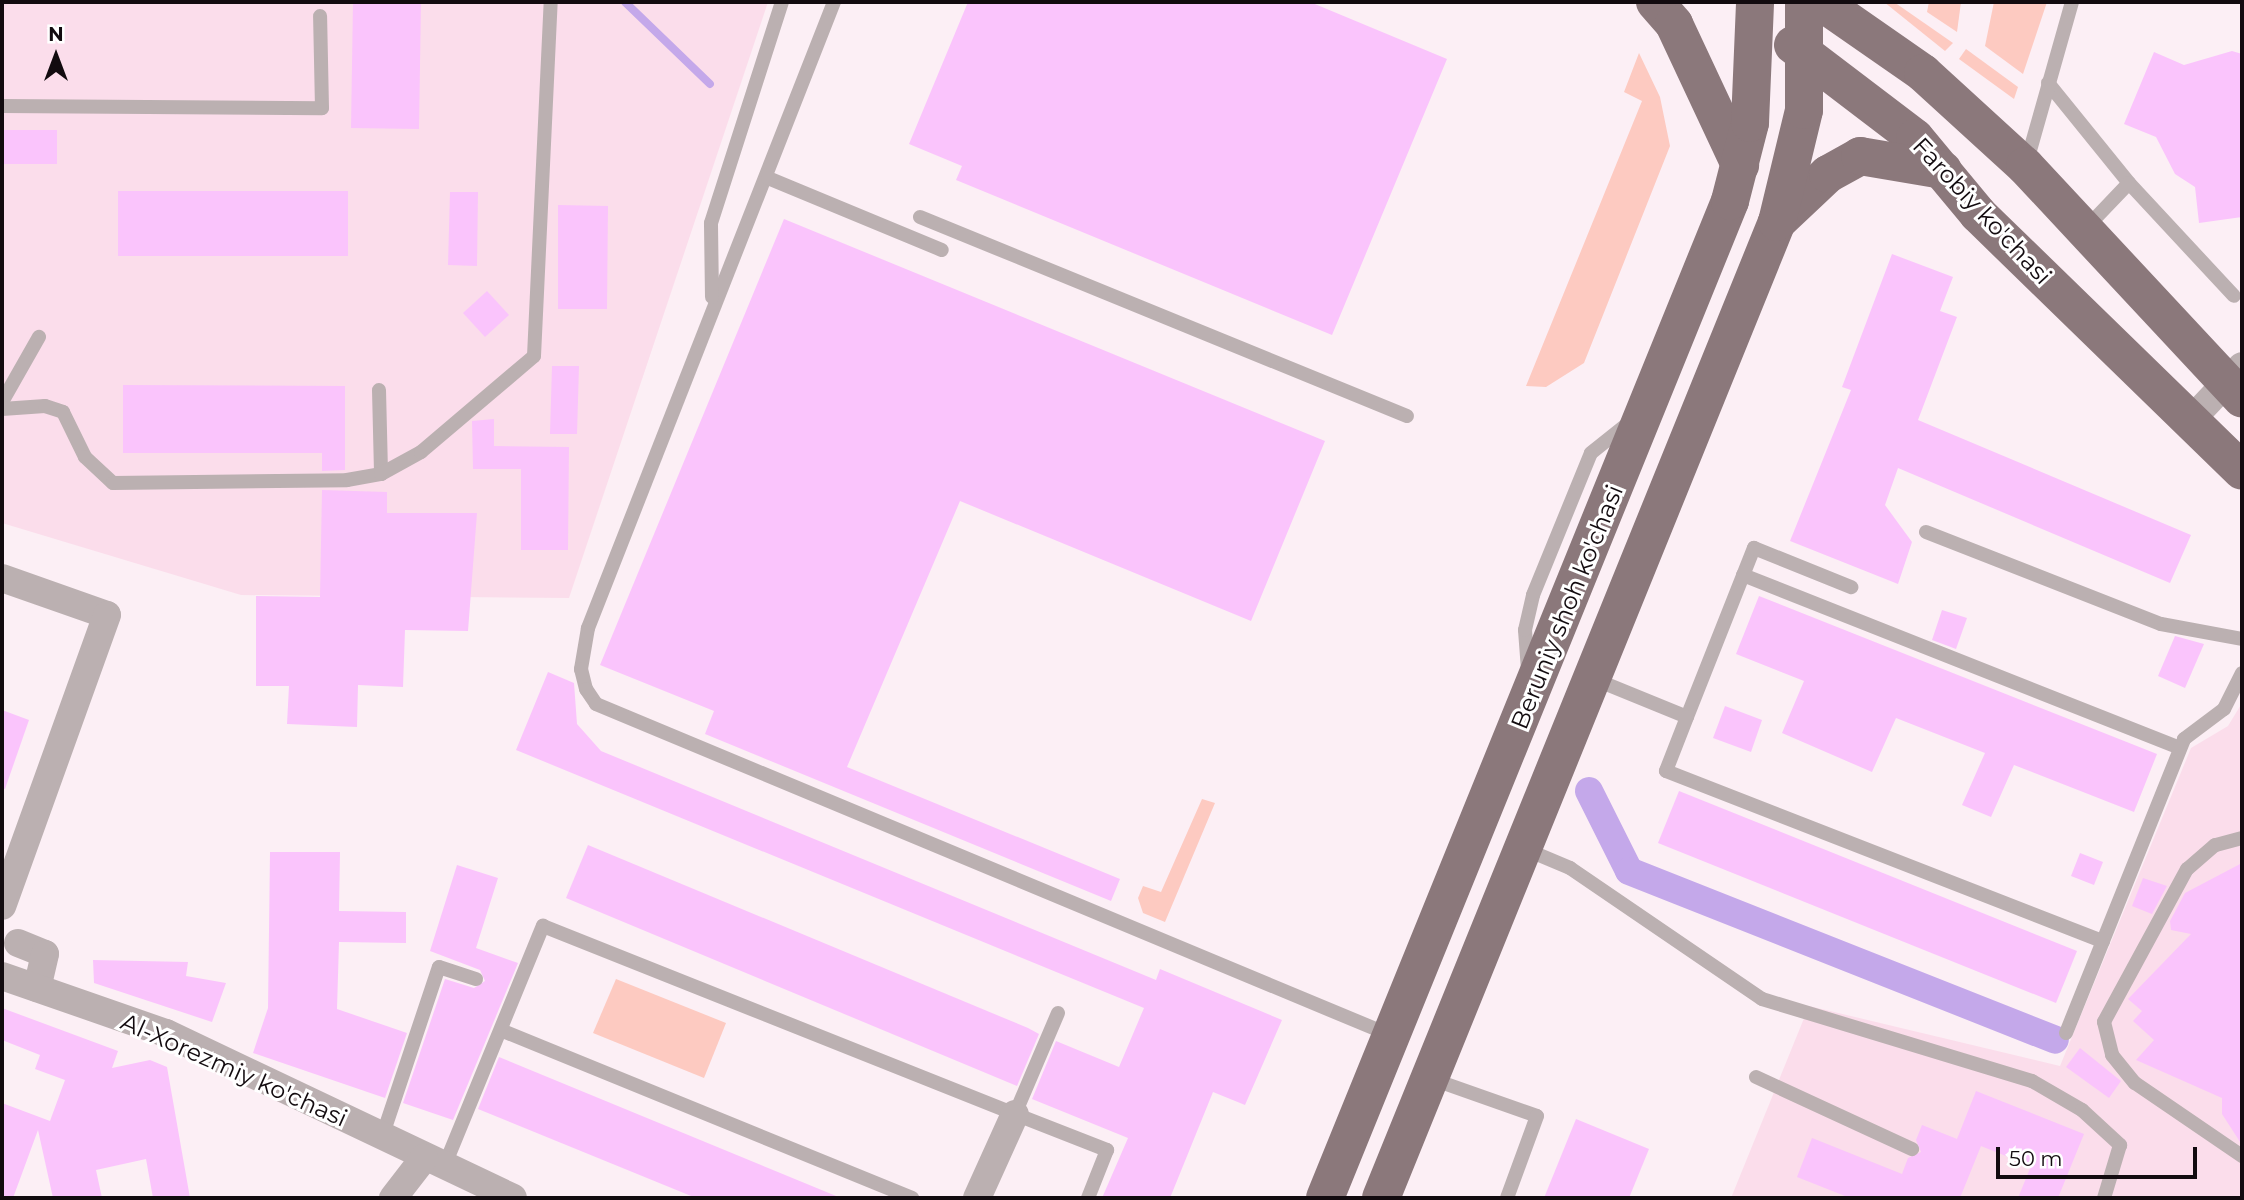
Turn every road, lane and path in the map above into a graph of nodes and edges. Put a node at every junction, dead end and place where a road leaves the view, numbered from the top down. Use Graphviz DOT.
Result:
graph roads {
  1 [pos="551,2"];
  2 [pos="782,2"];
  3 [pos="834,2"];
  4 [pos="1655,2"];
  5 [pos="1804,2"];
  6 [pos="1821,2"];
  7 [pos="2072,2"];
  8 [pos="1756,5"];
  9 [pos="320,16"];
  10 [pos="1806,55"];
  11 [pos="2048,83"];
  12 [pos="2,106"];
  13 [pos="1740,166"];
  14 [pos="2025,166"];
  15 [pos="1943,170"];
  16 [pos="768,178"];
  17 [pos="2129,183"];
  18 [pos="920,217"];
  19 [pos="1777,222"];
  20 [pos="2084,230"];
  21 [pos="942,250"];
  22 [pos="2234,296"];
  23 [pos="712,301"];
  24 [pos="40,337"];
  25 [pos="2237,383"];
  26 [pos="379,390"];
  27 [pos="2,402"];
  28 [pos="2,409"];
  29 [pos="1407,416"];
  30 [pos="2190,420"];
  31 [pos="2242,471"];
  32 [pos="381,474"];
  33 [pos="1926,532"];
  34 [pos="1743,575"];
  35 [pos="2,579"];
  36 [pos="1851,587"];
  37 [pos="2242,639"];
  38 [pos="2242,673"];
  39 [pos="1594,679"];
  40 [pos="1687,717"];
  41 [pos="2180,748"];
  42 [pos="2242,838"];
  43 [pos="1524,849"];
  44 [pos="2,906"];
  45 [pos="2103,941"];
  46 [pos="18,943"];
  47 [pos="2,976"];
  48 [pos="476,979"];
  49 [pos="37,988"];
  50 [pos="1058,1013"];
  51 [pos="503,1031"];
  52 [pos="2066,1033"];
  53 [pos="1391,1035"];
  54 [pos="1756,1077"];
  55 [pos="1430,1078"];
  56 [pos="1015,1114"];
  57 [pos="382,1137"];
  58 [pos="1912,1149"];
  59 [pos="2242,1156"];
  60 [pos="434,1162"];
  61 [pos="393,1198"];
  62 [pos="513,1198"];
  63 [pos="912,1198"];
  64 [pos="977,1198"];
  65 [pos="1088,1198"];
  66 [pos="1325,1198"];
  67 [pos="1381,1198"];
  68 [pos="1507,1198"];
  69 [pos="2104,1198"];
  1 -- 32 [label="lane"];
  2 -- 23 [label="lane"];
  3 -- 16 [label="lane"];
  4 -- 13 [label="main road"];
  5 -- 10 [label="main road, Beruniy shoh ko'chasi"];
  6 -- 14 [label="main road"];
  7 -- 11 [label="lane"];
  8 -- 10 [label="main road, Farobiy ko'chasi"];
  8 -- 13 [label="main road, Beruniy shoh ko'chasi"];
  9 -- 12 [label="lane"];
  10 -- 15 [label="main road, Farobiy ko'chasi"];
  10 -- 19 [label="main road, Beruniy shoh ko'chasi"];
  11 -- 14 [label="lane"];
  11 -- 17 [label="lane"];
  13 -- 53 [label="main road, Beruniy shoh ko'chasi"];
  14 -- 20 [label="main road"];
  15 -- 19 [label="main road"];
  15 -- 30 [label="main road, Farobiy ko'chasi"];
  16 -- 21 [label="lane"];
  16 -- 23 [label="lane"];
  17 -- 20 [label="lane"];
  17 -- 22 [label="lane"];
  18 -- 29 [label="lane"];
  19 -- 39 [label="main road, Beruniy shoh ko'chasi"];
  20 -- 25 [label="main road"];
  23 -- 53 [label="lane"];
  24 -- 27 [label="lane"];
  25 -- 30 [label="street"];
  26 -- 32 [label="lane"];
  28 -- 32 [label="lane"];
  30 -- 31 [label="main road, Farobiy ko'chasi"];
  33 -- 37 [label="lane"];
  34 -- 36 [label="lane"];
  34 -- 40 [label="lane"];
  34 -- 41 [label="lane"];
  35 -- 44 [label="street"];
  38 -- 41 [label="lane"];
  39 -- 40 [label="lane"];
  39 -- 43 [label="main road, Beruniy shoh ko'chasi"];
  40 -- 45 [label="lane"];
  41 -- 45 [label="lane"];
  42 -- 59 [label="lane"];
  43 -- 55 [label="main road, Beruniy shoh ko'chasi"];
  43 -- 69 [label="lane"];
  45 -- 52 [label="lane"];
  46 -- 49 [label="street"];
  47 -- 49 [label="street, Al-Xorezmiy ko'chasi"];
  48 -- 57 [label="lane"];
  49 -- 57 [label="street, Al-Xorezmiy ko'chasi"];
  50 -- 56 [label="lane"];
  51 -- 56 [label="lane"];
  51 -- 60 [label="lane"];
  51 -- 63 [label="lane"];
  53 -- 66 [label="main road, Beruniy shoh ko'chasi"];
  54 -- 58 [label="lane"];
  55 -- 67 [label="main road, Beruniy shoh ko'chasi"];
  55 -- 68 [label="lane"];
  56 -- 64 [label="street"];
  56 -- 65 [label="lane"];
  57 -- 60 [label="street, Al-Xorezmiy ko'chasi"];
  60 -- 61 [label="street"];
  60 -- 62 [label="street, Al-Xorezmiy ko'chasi"];
}
